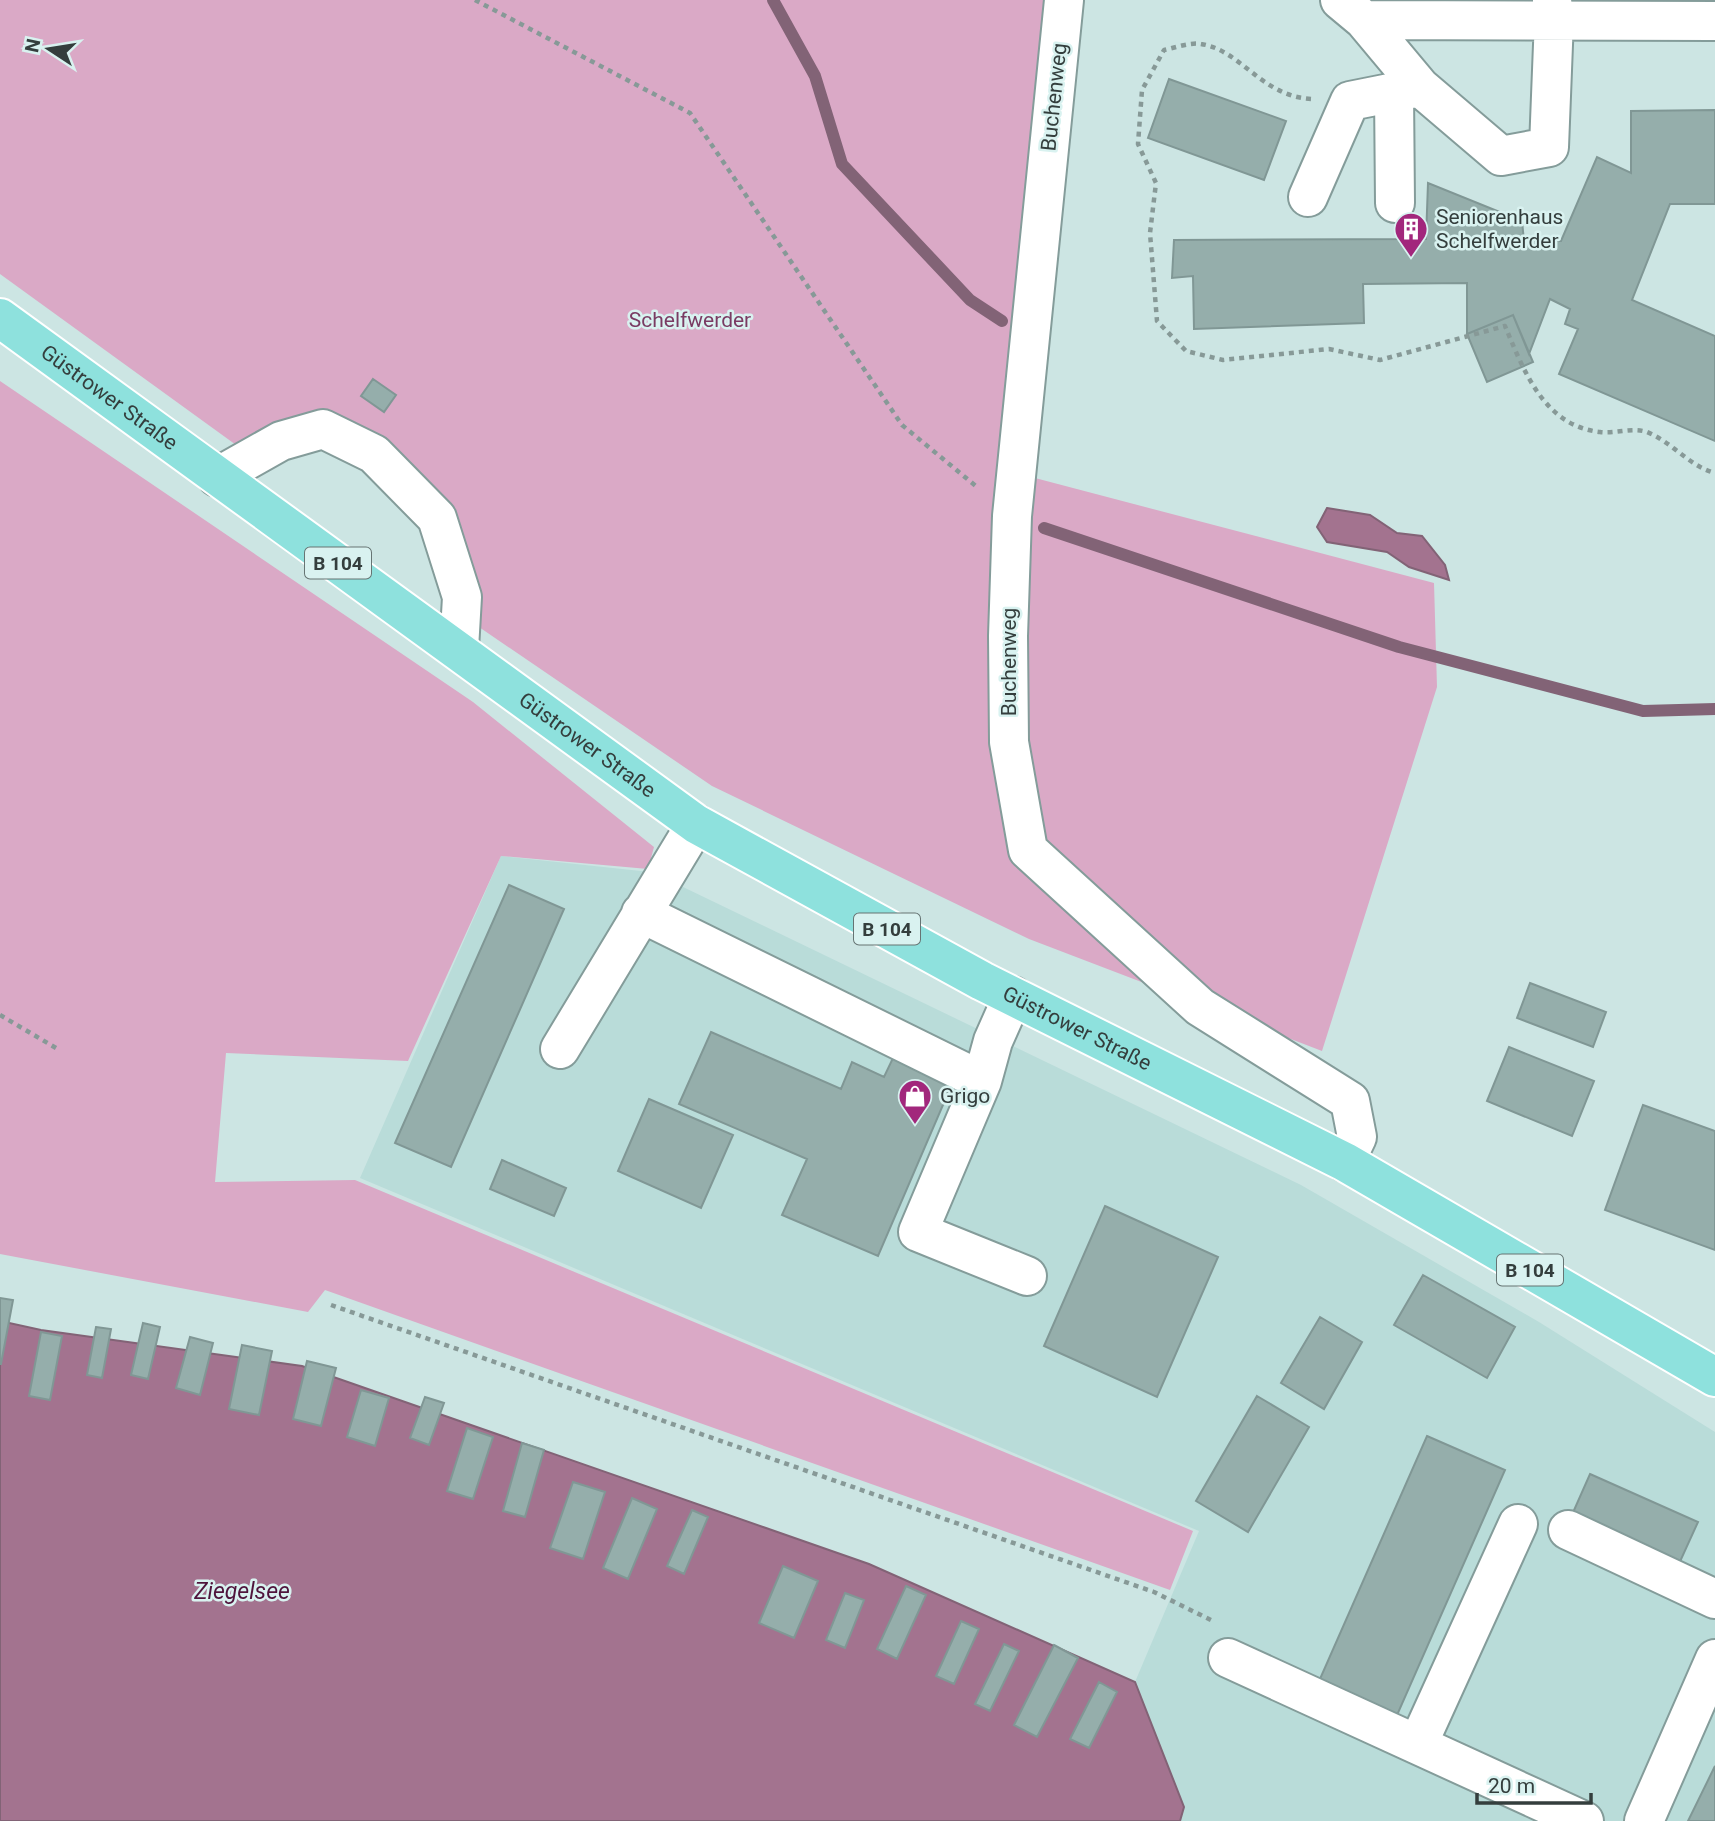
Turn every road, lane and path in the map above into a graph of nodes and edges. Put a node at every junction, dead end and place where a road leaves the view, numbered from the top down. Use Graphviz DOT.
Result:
graph roads {
  1 [pos="475,0"];
  2 [pos="1064,0"];
  3 [pos="1553,9"];
  4 [pos="1352,10"];
  5 [pos="1715,21"];
  6 [pos="1407,90"];
  7 [pos="1350,101"];
  8 [pos="1308,197"];
  9 [pos="1395,203"];
  10 [pos="0,318"];
  11 [pos="1715,474"];
  12 [pos="217,477"];
  13 [pos="1012,516"];
  14 [pos="459,649"];
  15 [pos="696,824"];
  16 [pos="641,913"];
  17 [pos="1013,996"];
  18 [pos="0,1015"];
  19 [pos="57,1048"];
  20 [pos="560,1049"];
  21 [pos="982,1081"];
  22 [pos="1345,1163"];
  23 [pos="1027,1276"];
  24 [pos="331,1305"];
  25 [pos="1715,1377"];
  26 [pos="1518,1524"];
  27 [pos="1568,1530"];
  28 [pos="1715,1599"];
  29 [pos="1227,1658"];
  30 [pos="1715,1659"];
  31 [pos="1418,1744"];
  32 [pos="1584,1821"];
  33 [pos="1644,1821"];
  1 -- 13 [label="path"];
  2 -- 13 [label="street, Buchenweg"];
  3 -- 4 [label="street"];
  3 -- 5 [label="street"];
  3 -- 6 [label="street"];
  4 -- 6 [label="street"];
  6 -- 7 [label="street"];
  6 -- 9 [label="street"];
  7 -- 8 [label="street"];
  7 -- 11 [label="path"];
  10 -- 12 [label="main road, Güstrower Straße / B 104"];
  12 -- 14 [label="main road, Güstrower Straße / B 104"];
  12 -- 14 [label="street"];
  13 -- 22 [label="street, Buchenweg"];
  14 -- 15 [label="main road, Güstrower Straße / B 104"];
  15 -- 16 [label="street"];
  15 -- 17 [label="main road, Güstrower Straße / B 104"];
  16 -- 20 [label="street"];
  16 -- 21 [label="street"];
  17 -- 21 [label="street"];
  17 -- 22 [label="main road, Güstrower Straße / B 104"];
  18 -- 19 [label="path"];
  21 -- 23 [label="street"];
  22 -- 25 [label="main road, Güstrower Straße / B 104"];
  24 -- 29 [label="path"];
  26 -- 31 [label="street"];
  27 -- 28 [label="street"];
  29 -- 31 [label="street"];
  30 -- 33 [label="street"];
  31 -- 32 [label="street"];
}
